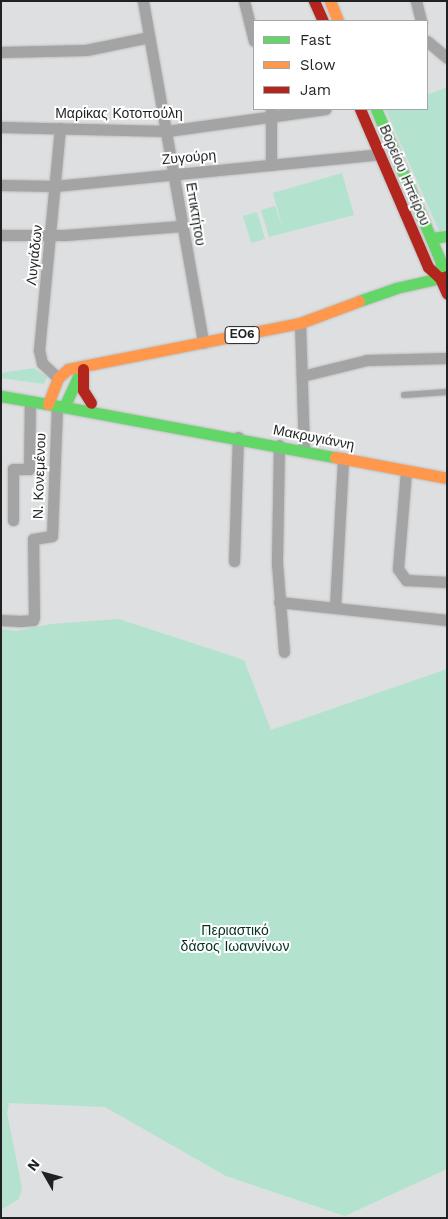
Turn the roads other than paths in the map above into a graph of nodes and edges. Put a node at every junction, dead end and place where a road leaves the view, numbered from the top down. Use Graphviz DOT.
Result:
graph roads {
  1 [pos="143,1"];
  2 [pos="244,1"];
  3 [pos="314,1"];
  4 [pos="330,1"];
  5 [pos="416,1"];
  6 [pos="323,20"];
  7 [pos="338,20"];
  8 [pos="421,20"];
  9 [pos="150,37"];
  10 [pos="253,37"];
  11 [pos="428,42"];
  12 [pos="1,52"];
  13 [pos="447,58"];
  14 [pos="307,110"];
  15 [pos="360,110"];
  16 [pos="376,110"];
  17 [pos="271,112"];
  18 [pos="1,128"];
  19 [pos="60,128"];
  20 [pos="167,131"];
  21 [pos="379,154"];
  22 [pos="270,165"];
  23 [pos="174,173"];
  24 [pos="1,185"];
  25 [pos="55,186"];
  26 [pos="182,226"];
  27 [pos="412,230"];
  28 [pos="1,235"];
  29 [pos="51,235"];
  30 [pos="447,236"];
  31 [pos="432,238"];
  32 [pos="441,262"];
  33 [pos="428,267"];
  34 [pos="443,277"];
  35 [pos="396,288"];
  36 [pos="447,294"];
  37 [pos="300,323"];
  38 [pos="203,343"];
  39 [pos="447,358"];
  40 [pos="83,366"];
  41 [pos="302,376"];
  42 [pos="58,378"];
  43 [pos="1,385"];
  44 [pos="447,392"];
  45 [pos="404,395"];
  46 [pos="1,396"];
  47 [pos="30,401"];
  48 [pos="57,402"];
  49 [pos="92,403"];
  50 [pos="175,425"];
  51 [pos="238,437"];
  52 [pos="279,445"];
  53 [pos="304,450"];
  54 [pos="343,458"];
  55 [pos="406,471"];
  56 [pos="447,478"];
  57 [pos="13,520"];
  58 [pos="234,561"];
  59 [pos="447,582"];
  60 [pos="279,602"];
  61 [pos="335,608"];
  62 [pos="1,620"];
  63 [pos="447,620"];
  64 [pos="284,652"];
  1 -- 9 [label="street, Επικτήτου"];
  2 -- 10 [label="street"];
  3 -- 6 [label="main road"];
  4 -- 7 [label="main road"];
  5 -- 8 [label="street"];
  9 -- 12 [label="street"];
  9 -- 20 [label="street, Επικτήτου"];
  11 -- 13 [label="street"];
  14 -- 17 [label="street, Μαρίκας Κοτοπούλη"];
  15 -- 21 [label="main road, Βορείου Ηπείρου"];
  16 -- 31 [label="main road, Βορείου Ηπείρου"];
  17 -- 20 [label="street, Μαρίκας Κοτοπούλη"];
  17 -- 22 [label="street"];
  18 -- 19 [label="street, Μαρίκας Κοτοπούλη"];
  19 -- 20 [label="street, Μαρίκας Κοτοπούλη"];
  19 -- 25 [label="street, Λυγιάδων"];
  20 -- 23 [label="street, Επικτήτου"];
  21 -- 22 [label="street, Ζυγούρη"];
  21 -- 27 [label="main road, Βορείου Ηπείρου"];
  22 -- 23 [label="street, Ζυγούρη"];
  23 -- 25 [label="street, Ζυγούρη"];
  23 -- 26 [label="street, Επικτήτου"];
  24 -- 25 [label="street, Ζυγούρη"];
  25 -- 29 [label="street, Λυγιάδων"];
  26 -- 29 [label="street"];
  26 -- 38 [label="street, Επικτήτου"];
  27 -- 31 [label="main road"];
  27 -- 33 [label="main road, Βορείου Ηπείρου"];
  28 -- 29 [label="street"];
  29 -- 42 [label="street, Λυγιάδων"];
  30 -- 31 [label="main road"];
  31 -- 32 [label="main road, Βορείου Ηπείρου"];
  32 -- 33 [label="main road, ΕΟ6"];
  32 -- 34 [label="main road, Βορείου Ηπείρου"];
  33 -- 34 [label="main road, Βορείου Ηπείρου"];
  33 -- 35 [label="main road, ΕΟ6"];
  34 -- 35 [label="main road, ΕΟ6"];
  34 -- 36 [label="main road, Βορείου Ηπείρου"];
  35 -- 37 [label="main road, ΕΟ6"];
  37 -- 38 [label="main road, ΕΟ6"];
  37 -- 41 [label="street"];
  38 -- 40 [label="main road, ΕΟ6"];
  39 -- 41 [label="street"];
  40 -- 42 [label="main road, ΕΟ6"];
  40 -- 48 [label="main road"];
  40 -- 49 [label="main road"];
  41 -- 53 [label="street"];
  42 -- 48 [label="main road"];
  43 -- 48 [label="main road, Μακρυγιάννη"];
  44 -- 45 [label="lane"];
  46 -- 47 [label="main road, Μακρυγιάννη"];
  47 -- 48 [label="main road, Μακρυγιάννη"];
  47 -- 57 [label="street"];
  48 -- 49 [label="main road, Μακρυγιάννη"];
  48 -- 50 [label="main road, Μακρυγιάννη"];
  48 -- 62 [label="street, Ν. Κονεμένου"];
  49 -- 50 [label="main road, Μακρυγιάννη"];
  50 -- 51 [label="main road, Μακρυγιάννη"];
  51 -- 52 [label="main road, Μακρυγιάννη"];
  51 -- 58 [label="street"];
  52 -- 53 [label="main road, Μακρυγιάννη"];
  52 -- 60 [label="street"];
  53 -- 54 [label="main road, Μακρυγιάννη"];
  54 -- 55 [label="main road, Μακρυγιάννη"];
  54 -- 61 [label="street"];
  55 -- 56 [label="main road, Μακρυγιάννη"];
  55 -- 59 [label="street"];
  60 -- 61 [label="street"];
  60 -- 64 [label="street"];
  61 -- 63 [label="street"];
}
